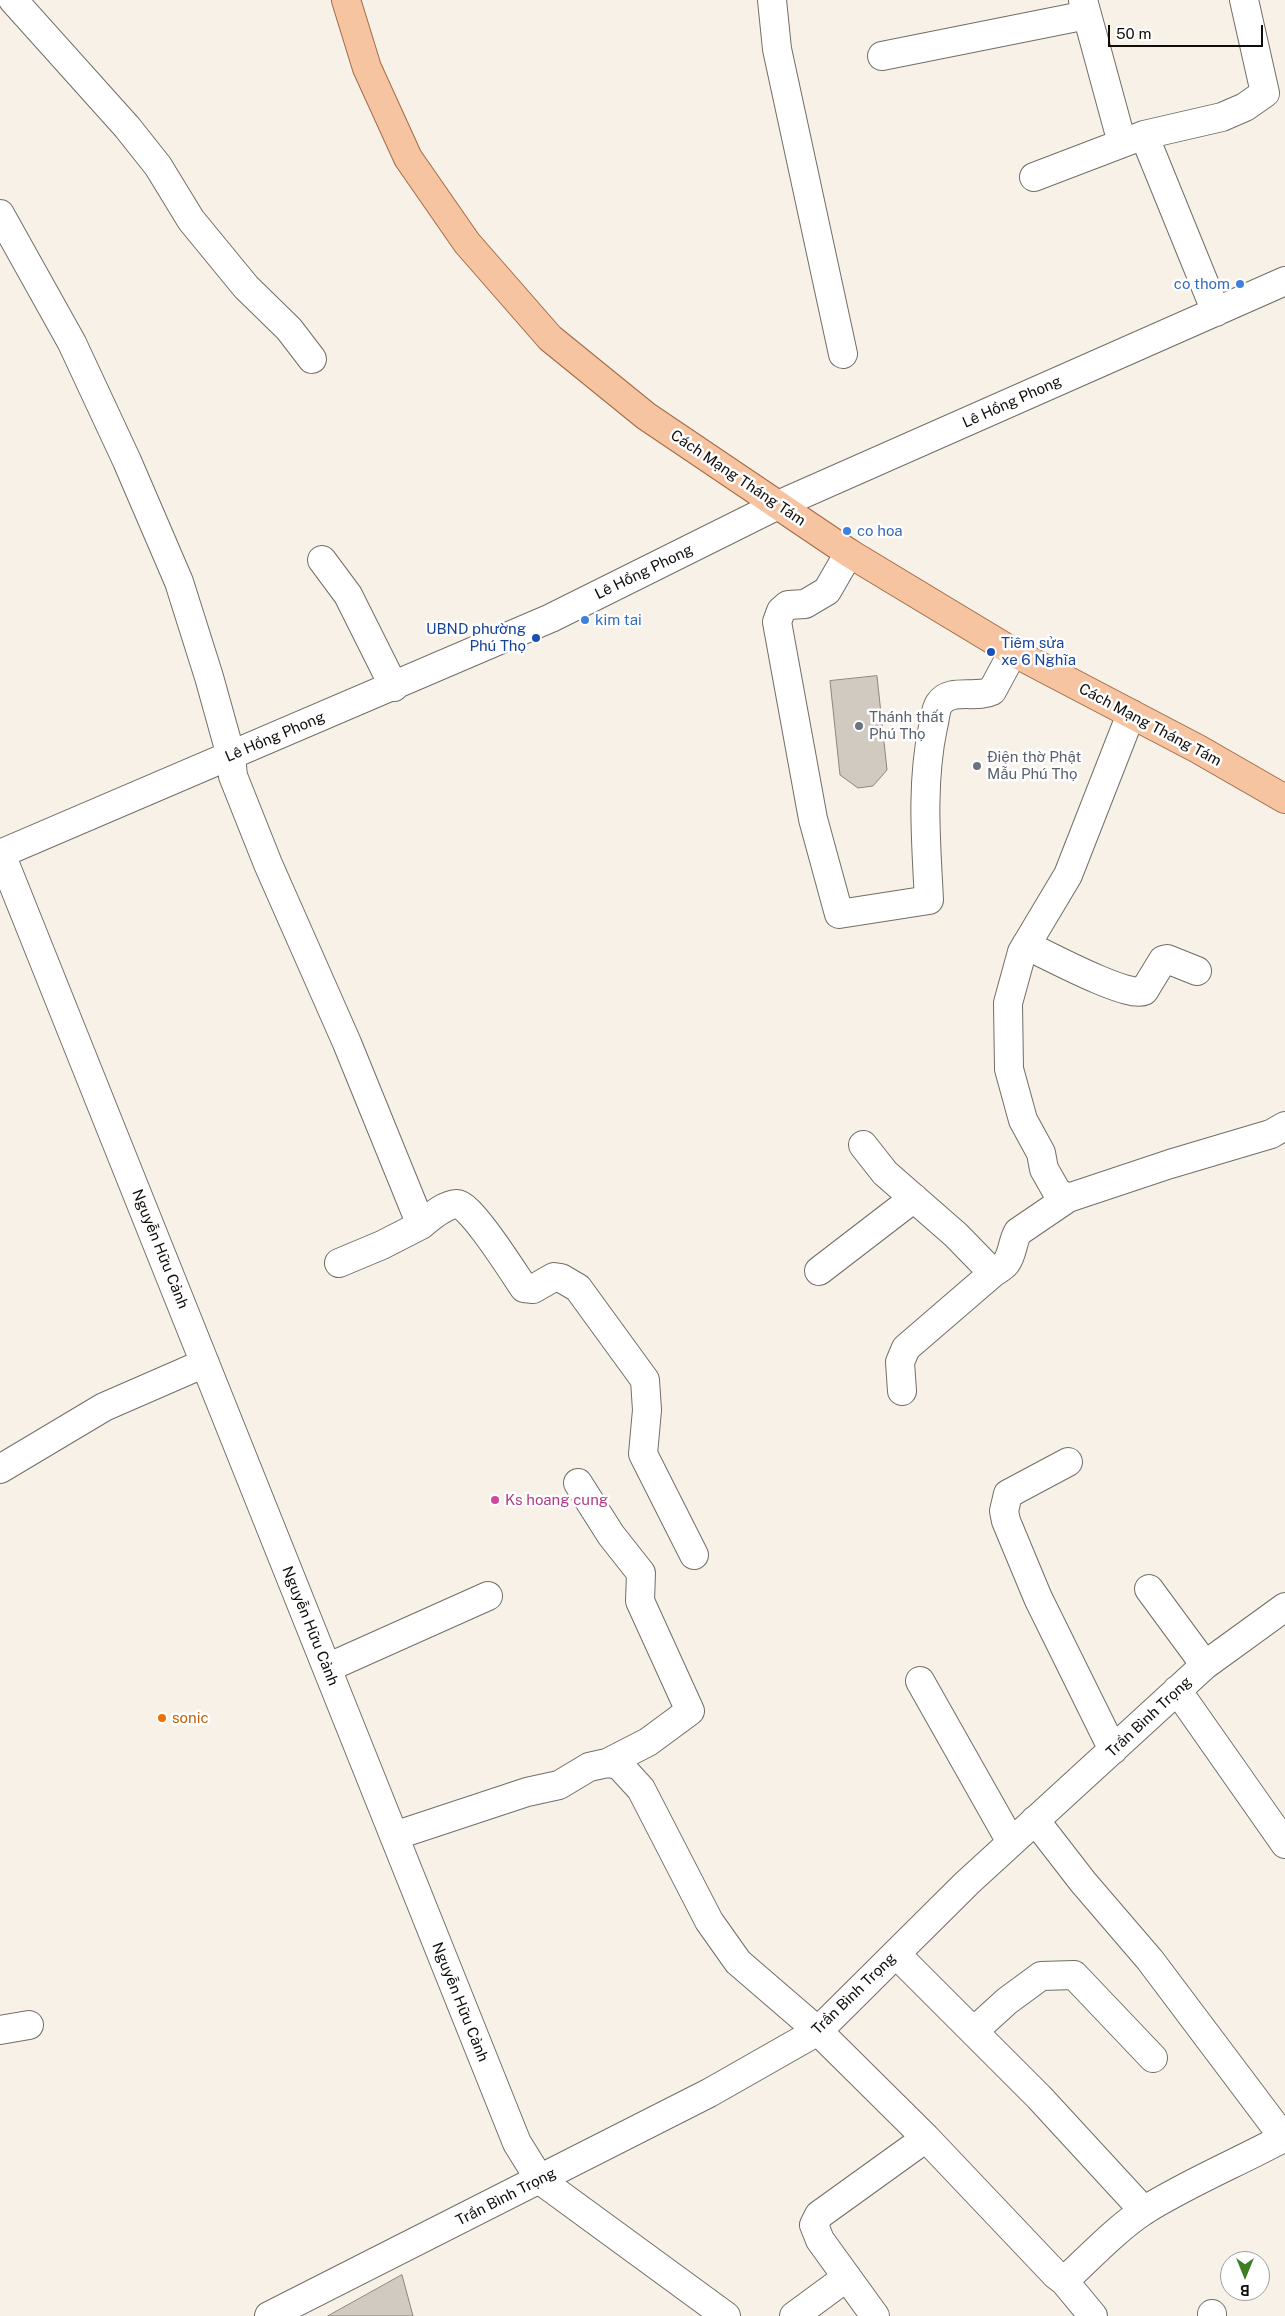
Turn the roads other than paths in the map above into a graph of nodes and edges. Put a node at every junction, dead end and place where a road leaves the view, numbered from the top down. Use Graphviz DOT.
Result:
graph roads {
  1 [pos="13,0"];
  2 [pos="346,0"];
  3 [pos="772,0"];
  4 [pos="1244,0"];
  5 [pos="1085,8"];
  6 [pos="882,56"];
  7 [pos="1133,139"];
  8 [pos="1034,178"];
  9 [pos="0,214"];
  10 [pos="1285,281"];
  11 [pos="1216,312"];
  12 [pos="843,354"];
  13 [pos="312,358"];
  14 [pos="778,505"];
  15 [pos="849,553"];
  16 [pos="322,560"];
  17 [pos="1013,652"];
  18 [pos="394,687"];
  19 [pos="1131,714"];
  20 [pos="231,756"];
  21 [pos="1285,799"];
  22 [pos="1,854"];
  23 [pos="1026,945"];
  24 [pos="1197,972"];
  25 [pos="1285,1126"];
  26 [pos="863,1145"];
  27 [pos="914,1198"];
  28 [pos="1068,1198"];
  29 [pos="421,1225"];
  30 [pos="339,1263"];
  31 [pos="819,1271"];
  32 [pos="993,1273"];
  33 [pos="205,1363"];
  34 [pos="902,1391"];
  35 [pos="1068,1462"];
  36 [pos="0,1469"];
  37 [pos="578,1483"];
  38 [pos="694,1555"];
  39 [pos="1149,1589"];
  40 [pos="488,1596"];
  41 [pos="1285,1607"];
  42 [pos="1205,1664"];
  43 [pos="327,1668"];
  44 [pos="920,1681"];
  45 [pos="1177,1690"];
  46 [pos="1113,1750"];
  47 [pos="607,1763"];
  48 [pos="1035,1820"];
  49 [pos="394,1836"];
  50 [pos="1011,1842"];
  51 [pos="1285,1844"];
  52 [pos="896,1954"];
  53 [pos="29,2025"];
  54 [pos="0,2030"];
  55 [pos="818,2031"];
  56 [pos="974,2031"];
  57 [pos="1153,2058"];
  58 [pos="1285,2137"];
  59 [pos="926,2138"];
  60 [pos="540,2180"];
  61 [pos="1144,2211"];
  62 [pos="847,2278"];
  63 [pos="1064,2281"];
  64 [pos="269,2316"];
  65 [pos="726,2316"];
  66 [pos="794,2316"];
  67 [pos="875,2316"];
  68 [pos="1093,2316"];
  1 -- 13 [label="street"];
  2 -- 14 [label="main road, Cách Mạng Tháng Tám"];
  3 -- 12 [label="street"];
  4 -- 7 [label="street"];
  5 -- 6 [label="street"];
  5 -- 7 [label="street"];
  7 -- 8 [label="street"];
  7 -- 11 [label="street"];
  9 -- 20 [label="street"];
  10 -- 11 [label="street, Lê Hồng Phong"];
  11 -- 14 [label="street, Lê Hồng Phong"];
  14 -- 15 [label="main road, Cách Mạng Tháng Tám"];
  14 -- 18 [label="street, Lê Hồng Phong"];
  15 -- 17 [label="main road, Cách Mạng Tháng Tám"];
  15 -- 17 [label="street"];
  16 -- 18 [label="street"];
  17 -- 19 [label="main road, Cách Mạng Tháng Tám"];
  18 -- 20 [label="street, Lê Hồng Phong"];
  19 -- 21 [label="main road, Cách Mạng Tháng Tám"];
  19 -- 23 [label="street"];
  20 -- 22 [label="street, Lê Hồng Phong"];
  20 -- 29 [label="street"];
  22 -- 33 [label="street, Nguyễn Hữu Cảnh"];
  23 -- 24 [label="street"];
  23 -- 28 [label="street"];
  25 -- 28 [label="street"];
  26 -- 27 [label="street"];
  27 -- 31 [label="street"];
  27 -- 32 [label="street"];
  28 -- 32 [label="street"];
  29 -- 30 [label="street"];
  29 -- 38 [label="street"];
  32 -- 34 [label="street"];
  33 -- 36 [label="street"];
  33 -- 43 [label="street, Nguyễn Hữu Cảnh"];
  35 -- 46 [label="street"];
  37 -- 47 [label="street"];
  39 -- 42 [label="street"];
  40 -- 43 [label="street"];
  41 -- 42 [label="street, Trần Bình Trọng"];
  42 -- 45 [label="street, Trần Bình Trọng"];
  43 -- 49 [label="street, Nguyễn Hữu Cảnh"];
  44 -- 50 [label="street"];
  45 -- 46 [label="street, Trần Bình Trọng"];
  45 -- 51 [label="street"];
  46 -- 48 [label="street, Trần Bình Trọng"];
  47 -- 49 [label="street"];
  47 -- 55 [label="street"];
  48 -- 50 [label="street, Trần Bình Trọng"];
  48 -- 58 [label="street"];
  49 -- 60 [label="street, Nguyễn Hữu Cảnh"];
  50 -- 52 [label="street, Trần Bình Trọng"];
  52 -- 55 [label="street, Trần Bình Trọng"];
  52 -- 56 [label="street"];
  53 -- 54 [label="street"];
  55 -- 59 [label="street"];
  55 -- 60 [label="street, Trần Bình Trọng"];
  56 -- 57 [label="street"];
  56 -- 61 [label="street"];
  58 -- 61 [label="street"];
  59 -- 62 [label="street"];
  59 -- 63 [label="street"];
  60 -- 64 [label="street, Trần Bình Trọng"];
  60 -- 65 [label="street, Nguyễn Hữu Cảnh"];
  61 -- 63 [label="street"];
  62 -- 66 [label="street"];
  62 -- 67 [label="street"];
  63 -- 68 [label="street"];
}
